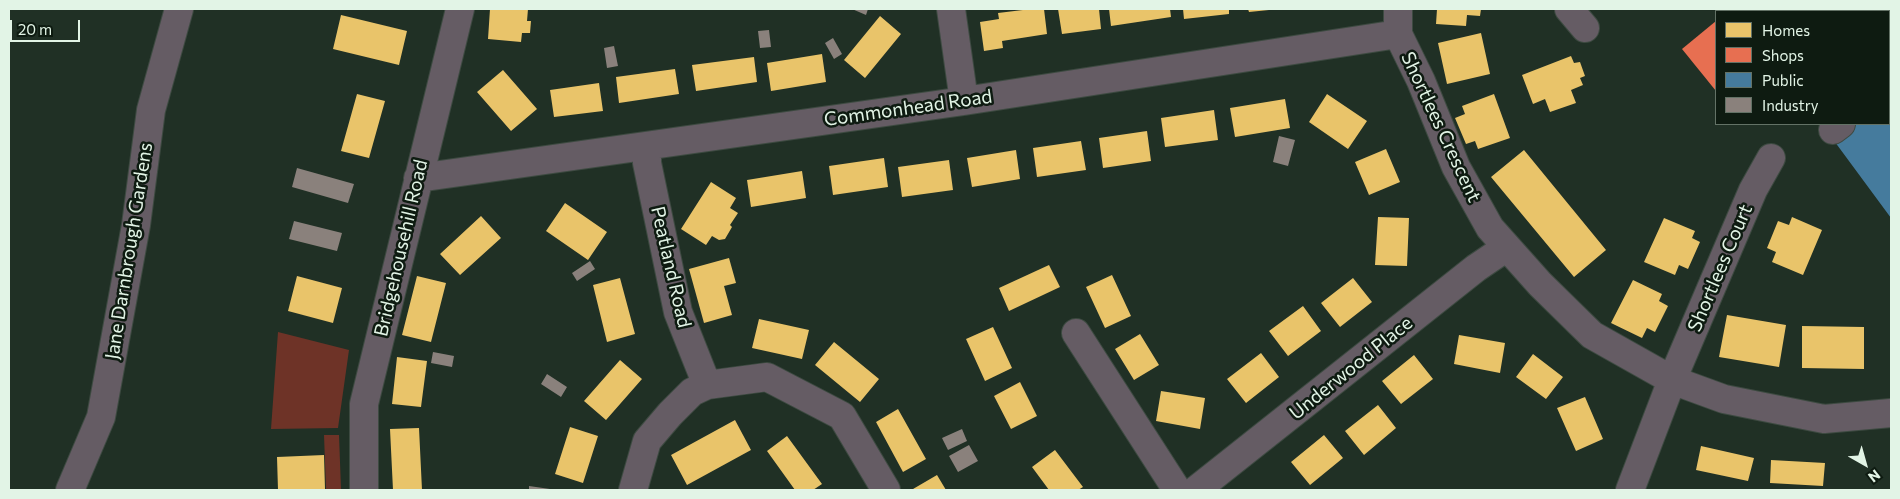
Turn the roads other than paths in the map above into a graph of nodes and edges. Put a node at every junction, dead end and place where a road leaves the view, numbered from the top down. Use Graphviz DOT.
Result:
graph roads {
  1 [pos="179,9"];
  2 [pos="460,9"];
  3 [pos="951,9"];
  4 [pos="1398,21"];
  5 [pos="964,101"];
  6 [pos="647,146"];
  7 [pos="1771,158"];
  8 [pos="418,178"];
  9 [pos="1507,247"];
  10 [pos="1076,333"];
  11 [pos="1672,380"];
  12 [pos="707,385"];
  13 [pos="1891,413"];
  14 [pos="70,490"];
  15 [pos="364,490"];
  16 [pos="633,490"];
  17 [pos="886,490"];
  18 [pos="1176,490"];
  19 [pos="1196,490"];
  20 [pos="1630,490"];
  1 -- 14 [label="street, Jane Darnbrough Gardens"];
  2 -- 8 [label="street, Bridgehousehill Road"];
  3 -- 5 [label="street"];
  4 -- 5 [label="street, Commonhead Road"];
  4 -- 9 [label="street, Shortlees Crescent"];
  5 -- 6 [label="street, Commonhead Road"];
  6 -- 8 [label="street, Commonhead Road"];
  6 -- 12 [label="street, Peatland Road"];
  7 -- 11 [label="street, Shortlees Court"];
  8 -- 15 [label="street, Bridgehousehill Road"];
  9 -- 11 [label="street, Shortlees Crescent"];
  9 -- 19 [label="street, Underwood Place"];
  10 -- 18 [label="street"];
  11 -- 13 [label="street, Shortlees Crescent"];
  11 -- 20 [label="street, Shortlees Court"];
  12 -- 16 [label="street"];
  12 -- 17 [label="street"];
}
